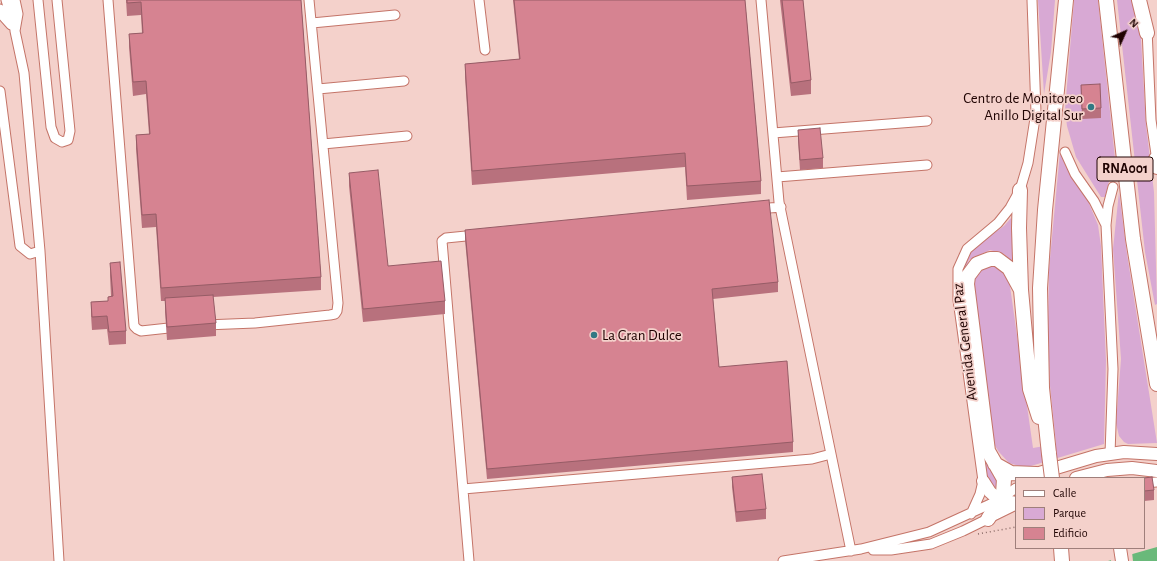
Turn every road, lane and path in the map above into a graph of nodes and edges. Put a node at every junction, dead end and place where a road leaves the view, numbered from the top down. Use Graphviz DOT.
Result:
graph roads {
  1 [pos="6,0"];
  2 [pos="15,0"];
  3 [pos="38,0"];
  4 [pos="57,0"];
  5 [pos="108,0"];
  6 [pos="309,0"];
  7 [pos="479,0"];
  8 [pos="761,0"];
  9 [pos="1032,0"];
  10 [pos="1066,0"];
  11 [pos="1106,0"];
  12 [pos="1139,0"];
  13 [pos="1145,0"];
  14 [pos="0,9"];
  15 [pos="395,15"];
  16 [pos="312,23"];
  17 [pos="15,31"];
  18 [pos="1147,33"];
  19 [pos="485,50"];
  20 [pos="404,81"];
  21 [pos="318,89"];
  22 [pos="0,91"];
  23 [pos="927,121"];
  24 [pos="773,133"];
  25 [pos="408,136"];
  26 [pos="323,144"];
  27 [pos="1065,152"];
  28 [pos="1157,162"];
  29 [pos="927,165"];
  30 [pos="777,177"];
  31 [pos="1113,187"];
  32 [pos="1020,190"];
  33 [pos="781,207"];
  34 [pos="749,210"];
  35 [pos="1106,225"];
  36 [pos="486,234"];
  37 [pos="40,251"];
  38 [pos="1021,290"];
  39 [pos="1157,384"];
  40 [pos="1048,449"];
  41 [pos="1111,453"];
  42 [pos="831,454"];
  43 [pos="1157,454"];
  44 [pos="995,464"];
  45 [pos="1157,471"];
  46 [pos="1120,473"];
  47 [pos="1107,474"];
  48 [pos="1033,476"];
  49 [pos="1052,477"];
  50 [pos="1084,477"];
  51 [pos="983,481"];
  52 [pos="1157,482"];
  53 [pos="1145,483"];
  54 [pos="463,489"];
  55 [pos="1015,489"];
  56 [pos="999,500"];
  57 [pos="1015,504"];
  58 [pos="1015,505"];
  59 [pos="971,514"];
  60 [pos="988,519"];
  61 [pos="972,526"];
  62 [pos="1015,527"];
  63 [pos="1061,549"];
  64 [pos="1120,549"];
  65 [pos="861,550"];
  66 [pos="851,551"];
  67 [pos="59,561"];
  68 [pos="469,561"];
  69 [pos="783,561"];
  70 [pos="1062,561"];
  71 [pos="1122,561"];
  1 -- 17 [label="street"];
  2 -- 17 [label="street"];
  3 -- 4 [label="street"];
  5 -- 26 [label="street"];
  6 -- 16 [label="street"];
  7 -- 19 [label="street"];
  8 -- 24 [label="street"];
  9 -- 32 [label="street, Avenida General Paz"];
  10 -- 40 [label="highway"];
  11 -- 39 [label="highway, RNA001"];
  12 -- 18 [label="highway"];
  13 -- 18 [label="street"];
  14 -- 17 [label="street"];
  15 -- 16 [label="street"];
  16 -- 21 [label="street"];
  17 -- 37 [label="street"];
  18 -- 28 [label="street"];
  20 -- 21 [label="street"];
  21 -- 26 [label="street"];
  22 -- 37 [label="street"];
  23 -- 24 [label="street"];
  24 -- 30 [label="street"];
  25 -- 26 [label="street"];
  27 -- 35 [label="street"];
  29 -- 30 [label="street"];
  30 -- 33 [label="street"];
  31 -- 35 [label="street"];
  32 -- 38 [label="highway"];
  32 -- 51 [label="street, Avenida General Paz"];
  33 -- 34 [label="street"];
  33 -- 42 [label="street"];
  35 -- 41 [label="street"];
  36 -- 54 [label="street"];
  37 -- 67 [label="street"];
  38 -- 40 [label="highway"];
  38 -- 44 [label="highway"];
  40 -- 49 [label="highway, bridge"];
  41 -- 43 [label="main road"];
  41 -- 47 [label="main road"];
  41 -- 48 [label="main road"];
  42 -- 54 [label="street"];
  42 -- 66 [label="street"];
  44 -- 48 [label="highway"];
  44 -- 56 [label="highway"];
  45 -- 46 [label="main road"];
  46 -- 47 [label="main road"];
  47 -- 50 [label="main road"];
  51 -- 56 [label="main road"];
  51 -- 59 [label="street, Avenida General Paz"];
  52 -- 53 [label="street"];
  54 -- 68 [label="street"];
  55 -- 56 [label="street"];
  56 -- 57 [label="main road"];
  56 -- 59 [label="street"];
  56 -- 60 [label="highway"];
  58 -- 60 [label="street"];
  59 -- 65 [label="street"];
  60 -- 61 [label="street"];
  61 -- 62 [label="path"];
  61 -- 65 [label="street"];
  63 -- 70 [label="highway"];
  64 -- 71 [label="main road"];
  65 -- 66 [label="street"];
  66 -- 69 [label="street"];
}
